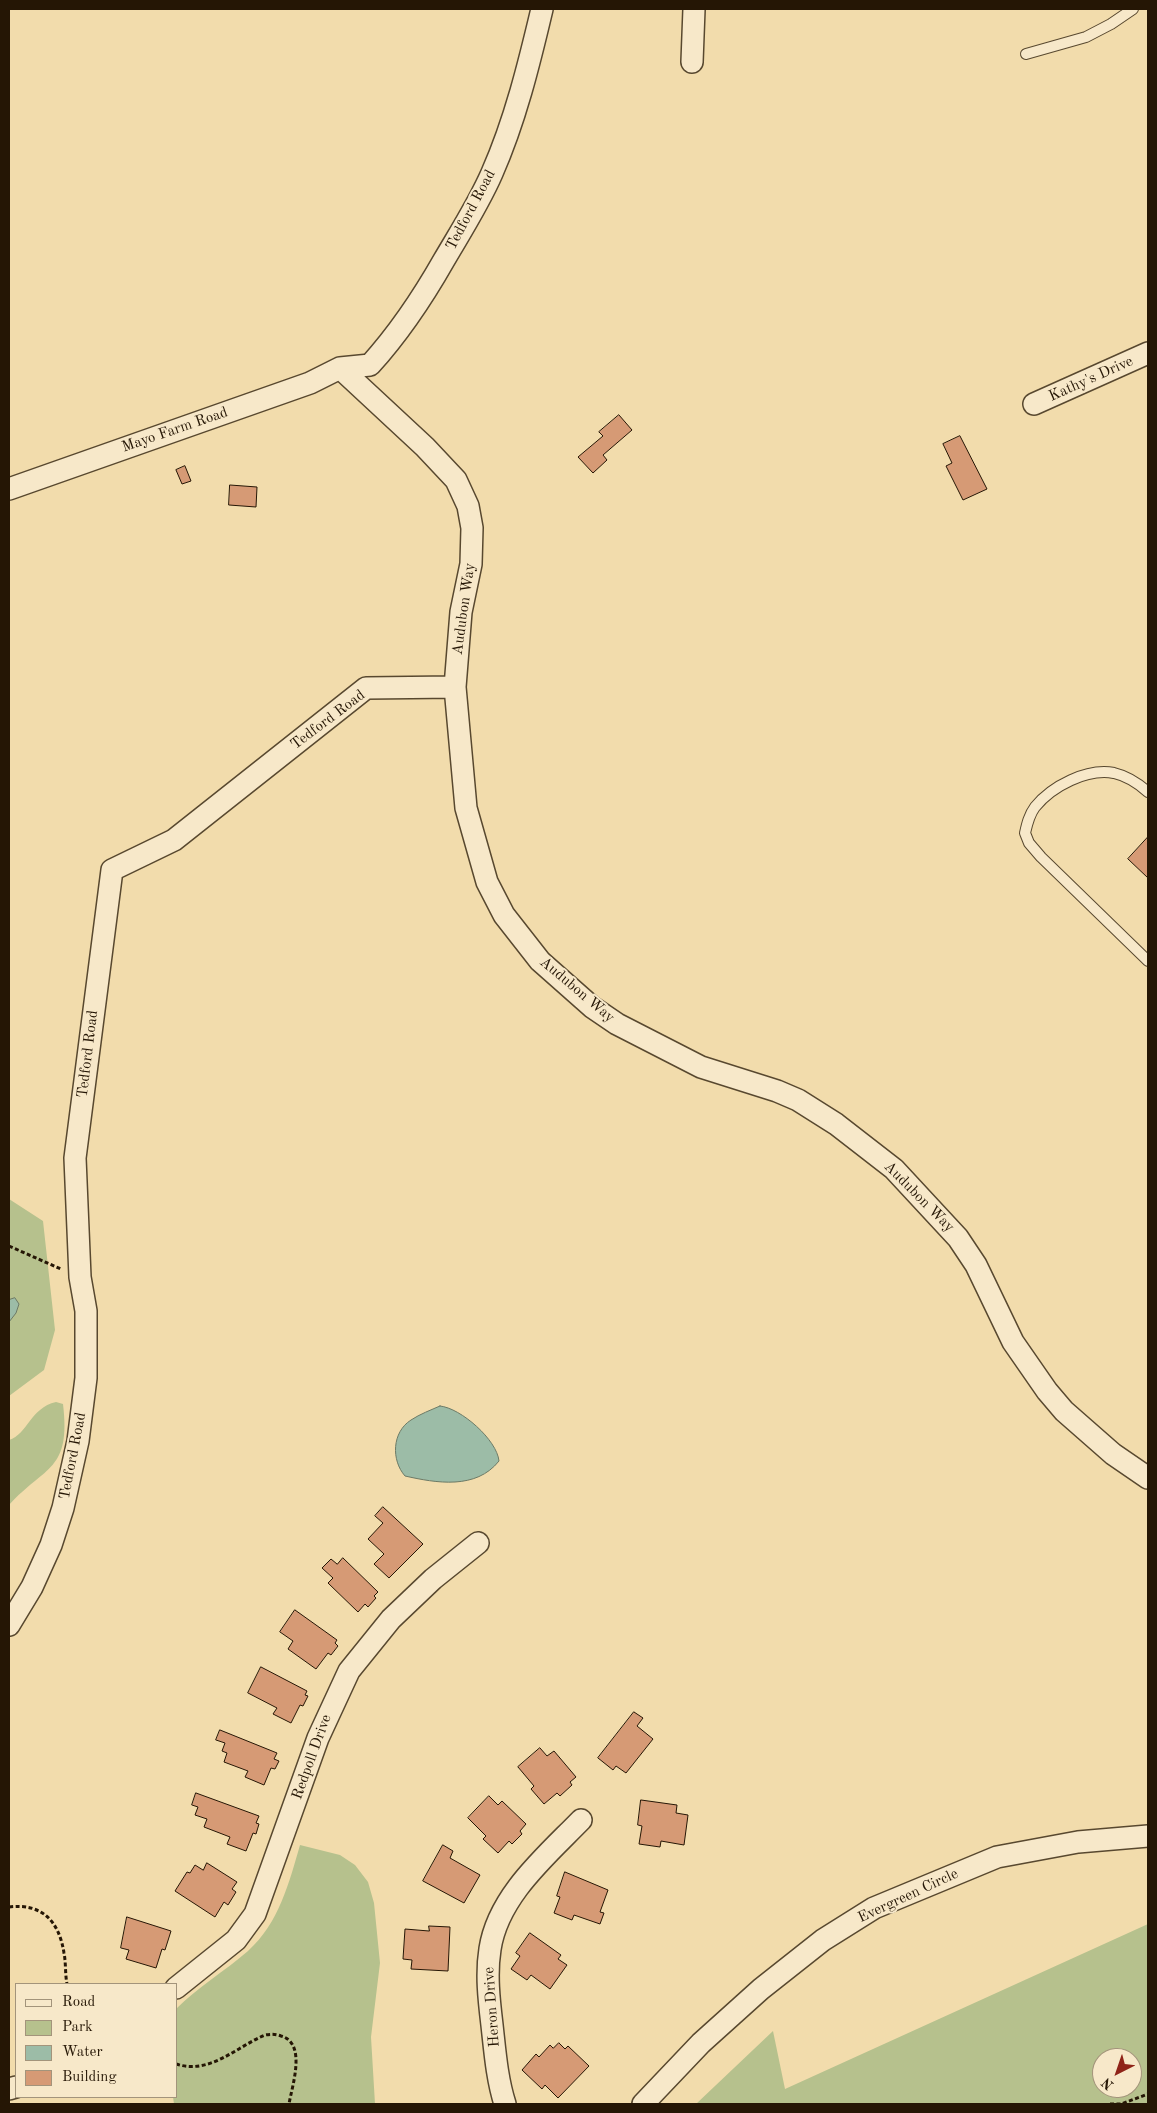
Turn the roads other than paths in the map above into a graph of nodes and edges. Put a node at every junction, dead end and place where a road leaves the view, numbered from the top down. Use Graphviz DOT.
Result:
graph roads {
  1 [pos="542,9"];
  2 [pos="694,9"];
  3 [pos="1133,9"];
  4 [pos="1026,54"];
  5 [pos="692,62"];
  6 [pos="1148,354"];
  7 [pos="340,368"];
  8 [pos="1034,404"];
  9 [pos="9,489"];
  10 [pos="455,688"];
  11 [pos="1148,792"];
  12 [pos="1148,961"];
  13 [pos="1148,1478"];
  14 [pos="478,1543"];
  15 [pos="9,1625"];
  16 [pos="581,1820"];
  17 [pos="1148,1836"];
  18 [pos="178,1986"];
  19 [pos="505,2104"];
  20 [pos="643,2104"];
  1 -- 7 [label="street, Tedford Road"];
  2 -- 5 [label="street"];
  3 -- 4 [label="lane"];
  6 -- 8 [label="street, Kathy's Drive"];
  7 -- 9 [label="street, Mayo Farm Road"];
  7 -- 10 [label="street, Audubon Way"];
  10 -- 13 [label="street, Audubon Way"];
  10 -- 15 [label="street, Tedford Road"];
  11 -- 12 [label="lane"];
  14 -- 18 [label="street, Redpoll Drive"];
  16 -- 19 [label="street, Heron Drive"];
  17 -- 20 [label="street, Evergreen Circle"];
}
